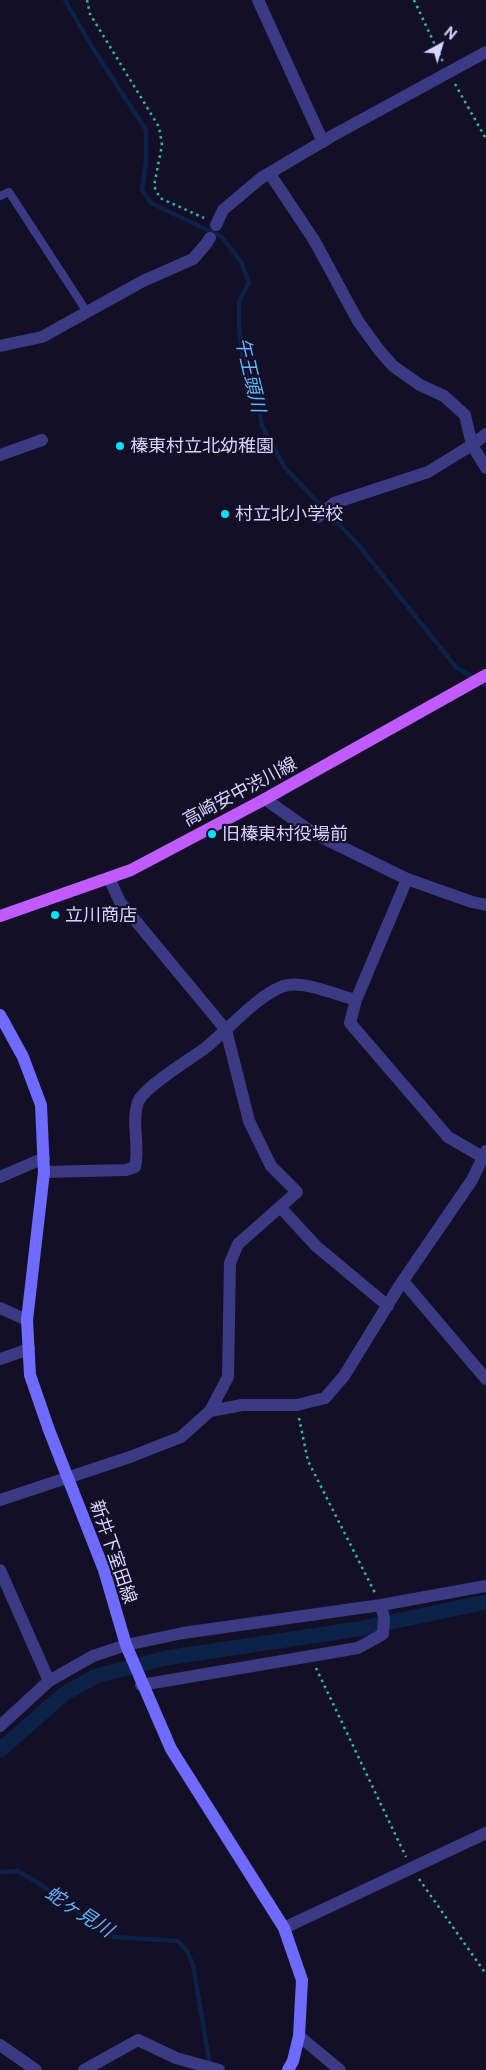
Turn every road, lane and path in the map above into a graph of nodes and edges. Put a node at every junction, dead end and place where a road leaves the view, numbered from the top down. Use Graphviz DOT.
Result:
graph roads {
  1 [pos="87,0"];
  2 [pos="258,0"];
  3 [pos="486,52"];
  4 [pos="323,142"];
  5 [pos="270,174"];
  6 [pos="0,196"];
  7 [pos="216,225"];
  8 [pos="210,238"];
  9 [pos="87,312"];
  10 [pos="0,346"];
  11 [pos="486,434"];
  12 [pos="42,440"];
  13 [pos="472,445"];
  14 [pos="0,455"];
  15 [pos="486,468"];
  16 [pos="318,517"];
  17 [pos="485,676"];
  18 [pos="265,799"];
  19 [pos="109,878"];
  20 [pos="407,878"];
  21 [pos="486,904"];
  22 [pos="0,916"];
  23 [pos="356,1000"];
  24 [pos="0,1015"];
  25 [pos="226,1030"];
  26 [pos="485,1156"];
  27 [pos="44,1158"];
  28 [pos="44,1172"];
  29 [pos="0,1178"];
  30 [pos="280,1208"];
  31 [pos="403,1281"];
  32 [pos="388,1306"];
  33 [pos="0,1308"];
  34 [pos="28,1320"];
  35 [pos="29,1349"];
  36 [pos="0,1359"];
  37 [pos="486,1379"];
  38 [pos="297,1405"];
  39 [pos="210,1412"];
  40 [pos="68,1478"];
  41 [pos="0,1500"];
  42 [pos="0,1570"];
  43 [pos="486,1586"];
  44 [pos="381,1605"];
  45 [pos="126,1645"];
  46 [pos="310,1655"];
  47 [pos="49,1681"];
  48 [pos="141,1684"];
  49 [pos="0,1726"];
  50 [pos="486,1833"];
  51 [pos="411,1868"];
  52 [pos="284,1928"];
  53 [pos="486,1974"];
  54 [pos="299,2036"];
  55 [pos="0,2045"];
  56 [pos="36,2070"];
  57 [pos="84,2070"];
  58 [pos="219,2070"];
  59 [pos="288,2070"];
  60 [pos="340,2070"];
  1 -- 7 [label="path"];
  2 -- 4 [label="street"];
  3 -- 4 [label="street"];
  4 -- 5 [label="street"];
  5 -- 7 [label="street"];
  5 -- 13 [label="street"];
  6 -- 9 [label="lane"];
  7 -- 8 [label="lane"];
  8 -- 9 [label="street"];
  9 -- 10 [label="street"];
  11 -- 13 [label="street"];
  12 -- 14 [label="street"];
  13 -- 15 [label="street"];
  13 -- 16 [label="street"];
  17 -- 18 [label="main road, 高崎安中渋川線"];
  18 -- 19 [label="main road, 高崎安中渋川線"];
  18 -- 20 [label="street"];
  19 -- 22 [label="main road, 高崎安中渋川線"];
  19 -- 25 [label="street"];
  20 -- 21 [label="street"];
  20 -- 23 [label="street"];
  23 -- 25 [label="street"];
  23 -- 26 [label="street"];
  24 -- 27 [label="main road, 新井下室田線"];
  25 -- 28 [label="street"];
  25 -- 30 [label="street"];
  26 -- 31 [label="street"];
  27 -- 28 [label="main road, 新井下室田線"];
  27 -- 29 [label="street"];
  28 -- 34 [label="main road, 新井下室田線"];
  30 -- 32 [label="street"];
  30 -- 39 [label="street"];
  31 -- 32 [label="street"];
  31 -- 37 [label="street"];
  32 -- 38 [label="street"];
  33 -- 34 [label="street"];
  34 -- 35 [label="main road, 新井下室田線"];
  35 -- 36 [label="street"];
  35 -- 40 [label="main road, 新井下室田線"];
  38 -- 39 [label="street"];
  38 -- 44 [label="path"];
  39 -- 40 [label="street"];
  40 -- 41 [label="street"];
  40 -- 45 [label="main road, 新井下室田線"];
  42 -- 47 [label="street"];
  43 -- 44 [label="street"];
  44 -- 45 [label="street"];
  44 -- 46 [label="street"];
  45 -- 47 [label="street"];
  45 -- 48 [label="main road, 新井下室田線"];
  46 -- 48 [label="street"];
  46 -- 51 [label="path"];
  47 -- 49 [label="street"];
  48 -- 52 [label="main road, 新井下室田線"];
  50 -- 51 [label="street"];
  51 -- 52 [label="street"];
  51 -- 53 [label="path"];
  52 -- 54 [label="main road, 新井下室田線"];
  54 -- 59 [label="main road, 新井下室田線"];
  54 -- 60 [label="street"];
  55 -- 56 [label="street"];
  57 -- 58 [label="street"];
}
